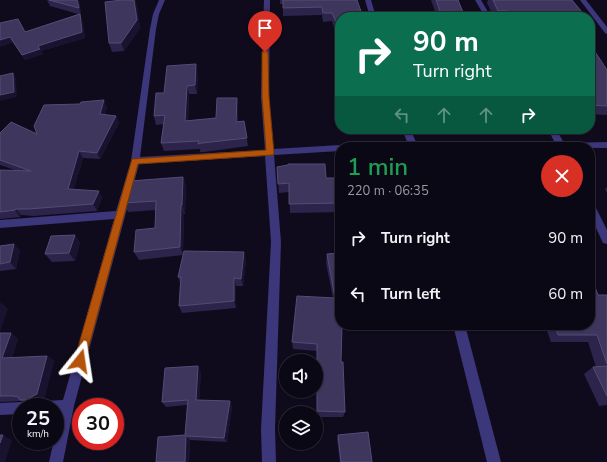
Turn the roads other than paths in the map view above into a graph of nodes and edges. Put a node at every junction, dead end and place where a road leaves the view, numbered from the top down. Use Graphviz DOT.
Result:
graph roads {
  1 [pos="162,0"];
  2 [pos="267,0"];
  3 [pos="368,0"];
  4 [pos="478,0"];
  5 [pos="583,0"];
  6 [pos="372,12"];
  7 [pos="485,12"];
  8 [pos="592,12"];
  9 [pos="595,16"];
  10 [pos="607,32"];
  11 [pos="607,144"];
  12 [pos="595,145"];
  13 [pos="335,148"];
  14 [pos="270,153"];
  15 [pos="135,161"];
  16 [pos="120,215"];
  17 [pos="595,215"];
  18 [pos="0,224"];
  19 [pos="607,240"];
  20 [pos="460,330"];
  21 [pos="64,406"];
  22 [pos="68,406"];
  23 [pos="0,408"];
  24 [pos="12,408"];
  25 [pos="56,462"];
  26 [pos="269,462"];
  27 [pos="494,462"];
  1 -- 15 [label="street"];
  2 -- 14 [label="street"];
  3 -- 6 [label="street"];
  4 -- 7 [label="street"];
  5 -- 8 [label="street"];
  9 -- 10 [label="street"];
  11 -- 12 [label="street"];
  13 -- 14 [label="street"];
  14 -- 15 [label="street"];
  14 -- 26 [label="street"];
  15 -- 16 [label="street"];
  16 -- 18 [label="street"];
  16 -- 22 [label="street"];
  17 -- 19 [label="street"];
  20 -- 27 [label="street"];
  21 -- 22 [label="street"];
  22 -- 25 [label="street"];
  23 -- 24 [label="street"];
}
